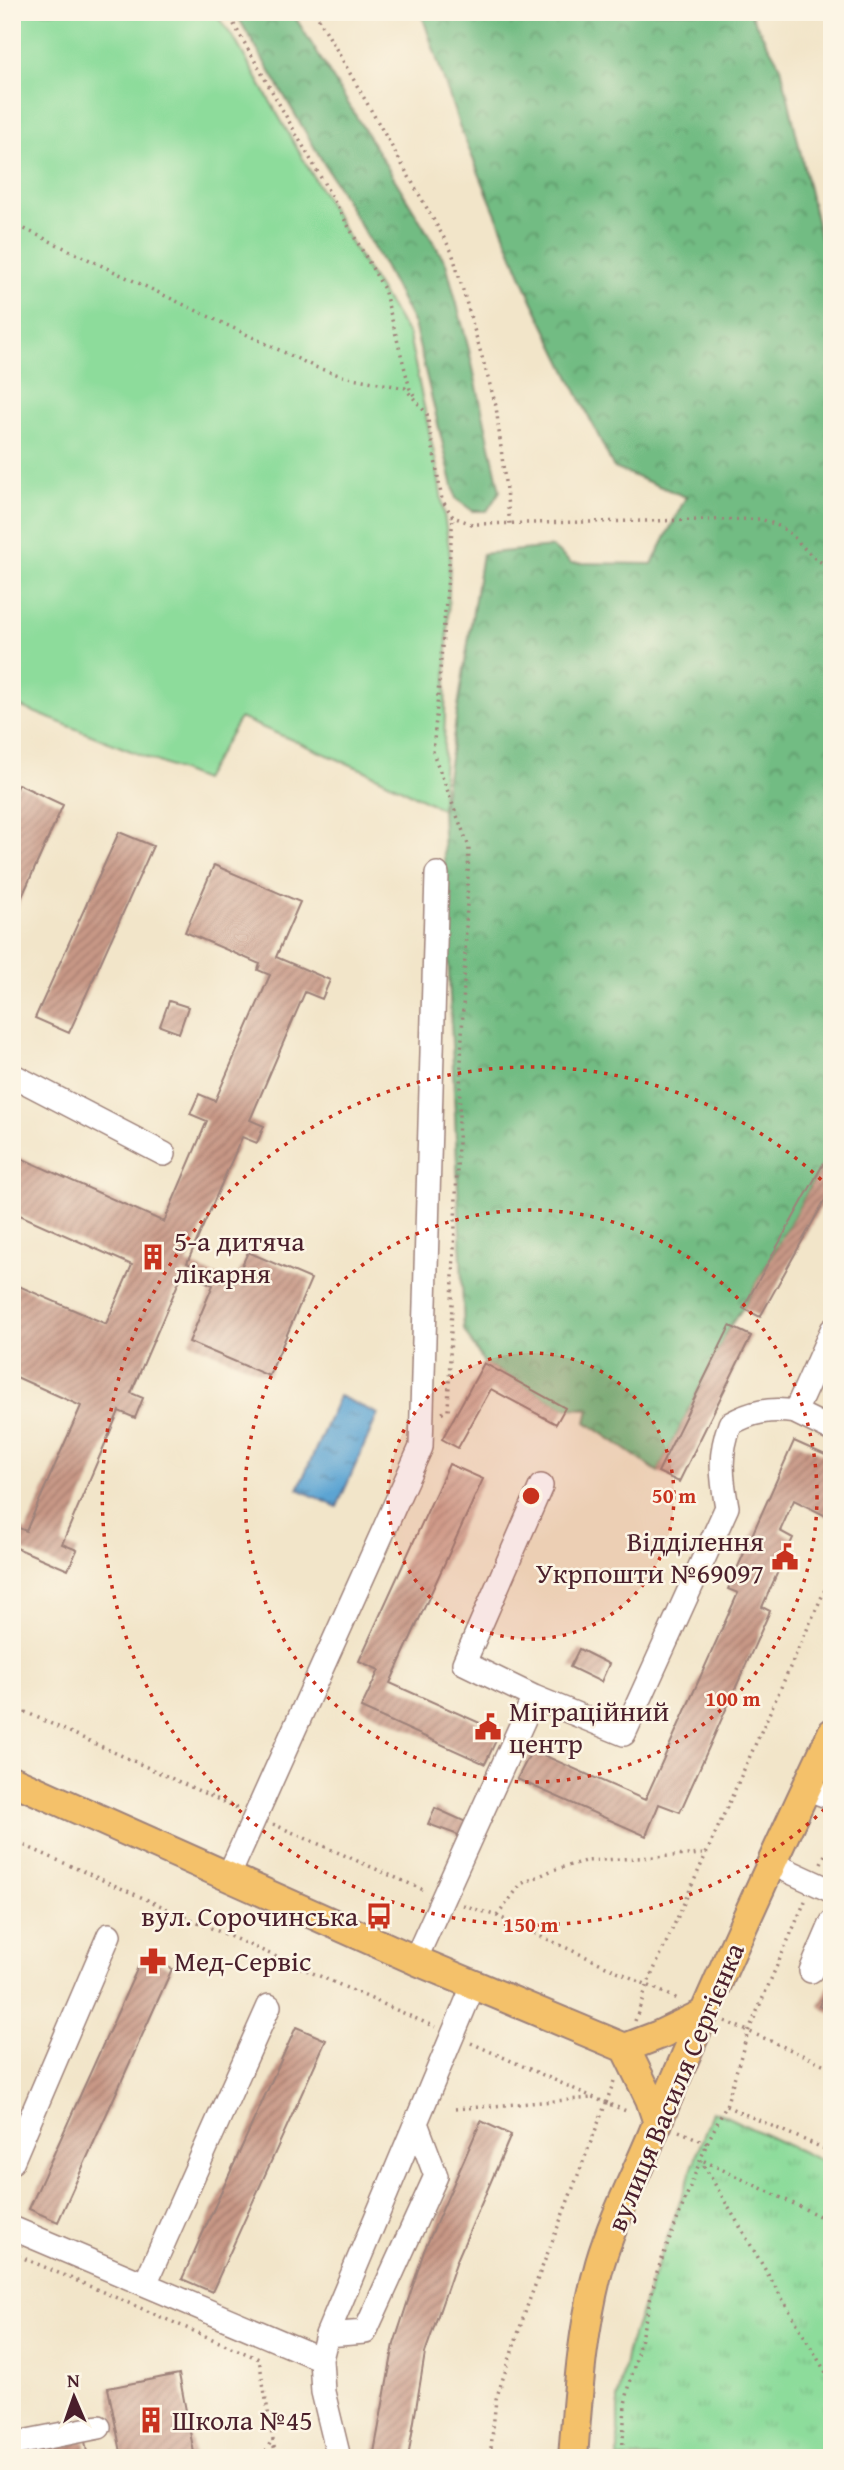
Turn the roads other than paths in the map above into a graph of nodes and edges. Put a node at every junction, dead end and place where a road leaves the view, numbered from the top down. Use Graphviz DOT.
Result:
graph roads {
  1 [pos="437,873"];
  2 [pos="12,1075"];
  3 [pos="164,1154"];
  4 [pos="832,1330"];
  5 [pos="795,1412"];
  6 [pos="832,1430"];
  7 [pos="541,1486"];
  8 [pos="534,1697"];
  9 [pos="832,1733"];
  10 [pos="12,1780"];
  11 [pos="819,1793"];
  12 [pos="773,1864"];
  13 [pos="228,1877"];
  14 [pos="822,1887"];
  15 [pos="832,1922"];
  16 [pos="109,1935"];
  17 [pos="415,1960"];
  18 [pos="811,1971"];
  19 [pos="474,1984"];
  20 [pos="269,2006"];
  21 [pos="705,2012"];
  22 [pos="625,2048"];
  23 [pos="416,2123"];
  24 [pos="658,2123"];
  25 [pos="12,2162"];
  26 [pos="12,2228"];
  27 [pos="145,2284"];
  28 [pos="327,2335"];
  29 [pos="321,2359"];
  30 [pos="99,2427"];
  31 [pos="12,2444"];
  32 [pos="339,2458"];
  33 [pos="573,2458"];
  1 -- 13 [label="lane"];
  2 -- 3 [label="lane"];
  4 -- 5 [label="lane"];
  5 -- 6 [label="lane"];
  5 -- 8 [label="lane"];
  7 -- 8 [label="lane"];
  8 -- 17 [label="lane"];
  9 -- 11 [label="main road, вулиця Василя Сергієнка"];
  10 -- 13 [label="main road"];
  11 -- 12 [label="main road, вулиця Василя Сергієнка"];
  12 -- 14 [label="lane"];
  12 -- 21 [label="main road, вулиця Василя Сергієнка"];
  13 -- 17 [label="main road"];
  15 -- 18 [label="lane"];
  16 -- 25 [label="lane"];
  17 -- 19 [label="main road"];
  19 -- 22 [label="main road"];
  19 -- 23 [label="lane"];
  20 -- 27 [label="lane"];
  21 -- 22 [label="main road"];
  21 -- 24 [label="main road, вулиця Василя Сергієнка"];
  22 -- 24 [label="main road"];
  23 -- 28 [label="lane"];
  23 -- 28 [label="lane"];
  24 -- 33 [label="main road, вулиця Василя Сергієнка"];
  26 -- 27 [label="lane"];
  27 -- 29 [label="lane"];
  28 -- 29 [label="lane"];
  29 -- 32 [label="lane"];
  30 -- 31 [label="lane"];
}
